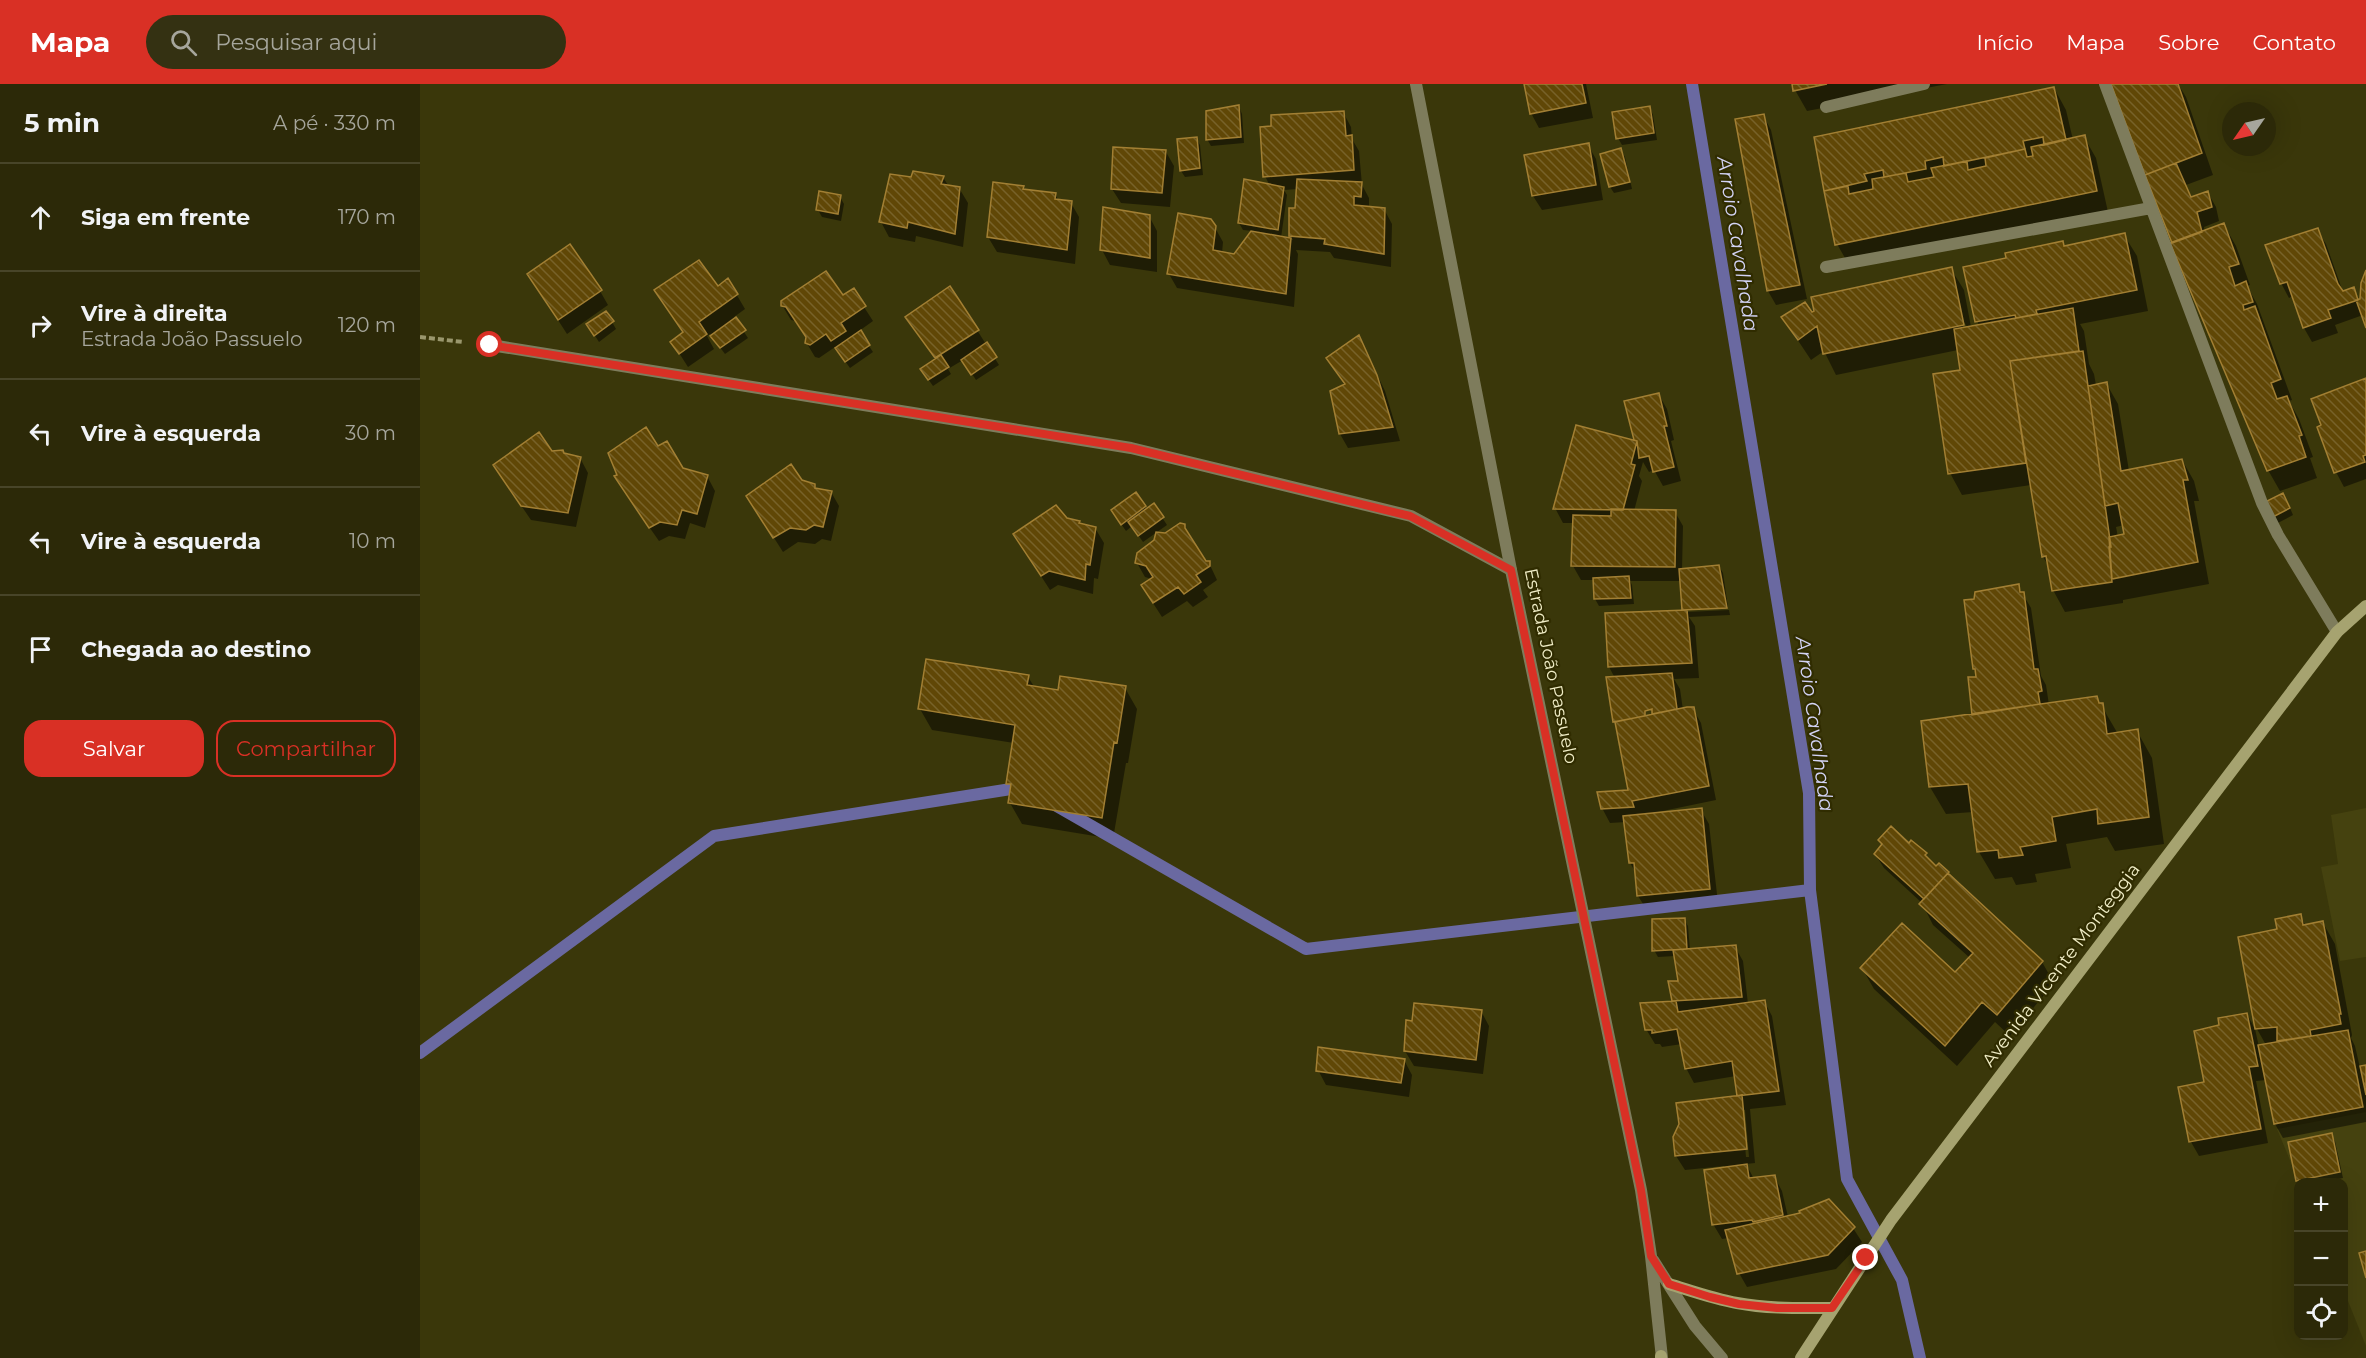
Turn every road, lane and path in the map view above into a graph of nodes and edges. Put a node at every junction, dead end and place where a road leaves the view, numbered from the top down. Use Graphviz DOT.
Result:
graph roads {
  1 [pos="1416,84"];
  2 [pos="1924,84"];
  3 [pos="2105,84"];
  4 [pos="1826,107"];
  5 [pos="2151,207"];
  6 [pos="1826,267"];
  7 [pos="420,337"];
  8 [pos="490,345"];
  9 [pos="1511,570"];
  10 [pos="2366,606"];
  11 [pos="2337,632"];
  12 [pos="1651,1256"];
  13 [pos="1669,1284"];
  14 [pos="1832,1308"];
  15 [pos="1661,1357"];
  16 [pos="1722,1358"];
  17 [pos="1801,1358"];
  1 -- 9 [label="street, Estrada João Passuelo"];
  2 -- 4 [label="street"];
  3 -- 5 [label="street"];
  5 -- 6 [label="street"];
  5 -- 11 [label="street"];
  7 -- 8 [label="path"];
  8 -- 9 [label="street"];
  9 -- 12 [label="street, Estrada João Passuelo"];
  10 -- 11 [label="main road, Avenida Vicente Monteggia"];
  11 -- 14 [label="main road, Avenida Vicente Monteggia"];
  12 -- 13 [label="street, Estrada João Passuelo"];
  12 -- 15 [label="street, Estrada João Passuelo"];
  13 -- 14 [label="main road"];
  13 -- 16 [label="street, Estrada João Passuelo"];
  14 -- 17 [label="main road, Avenida Vicente Monteggia"];
}
